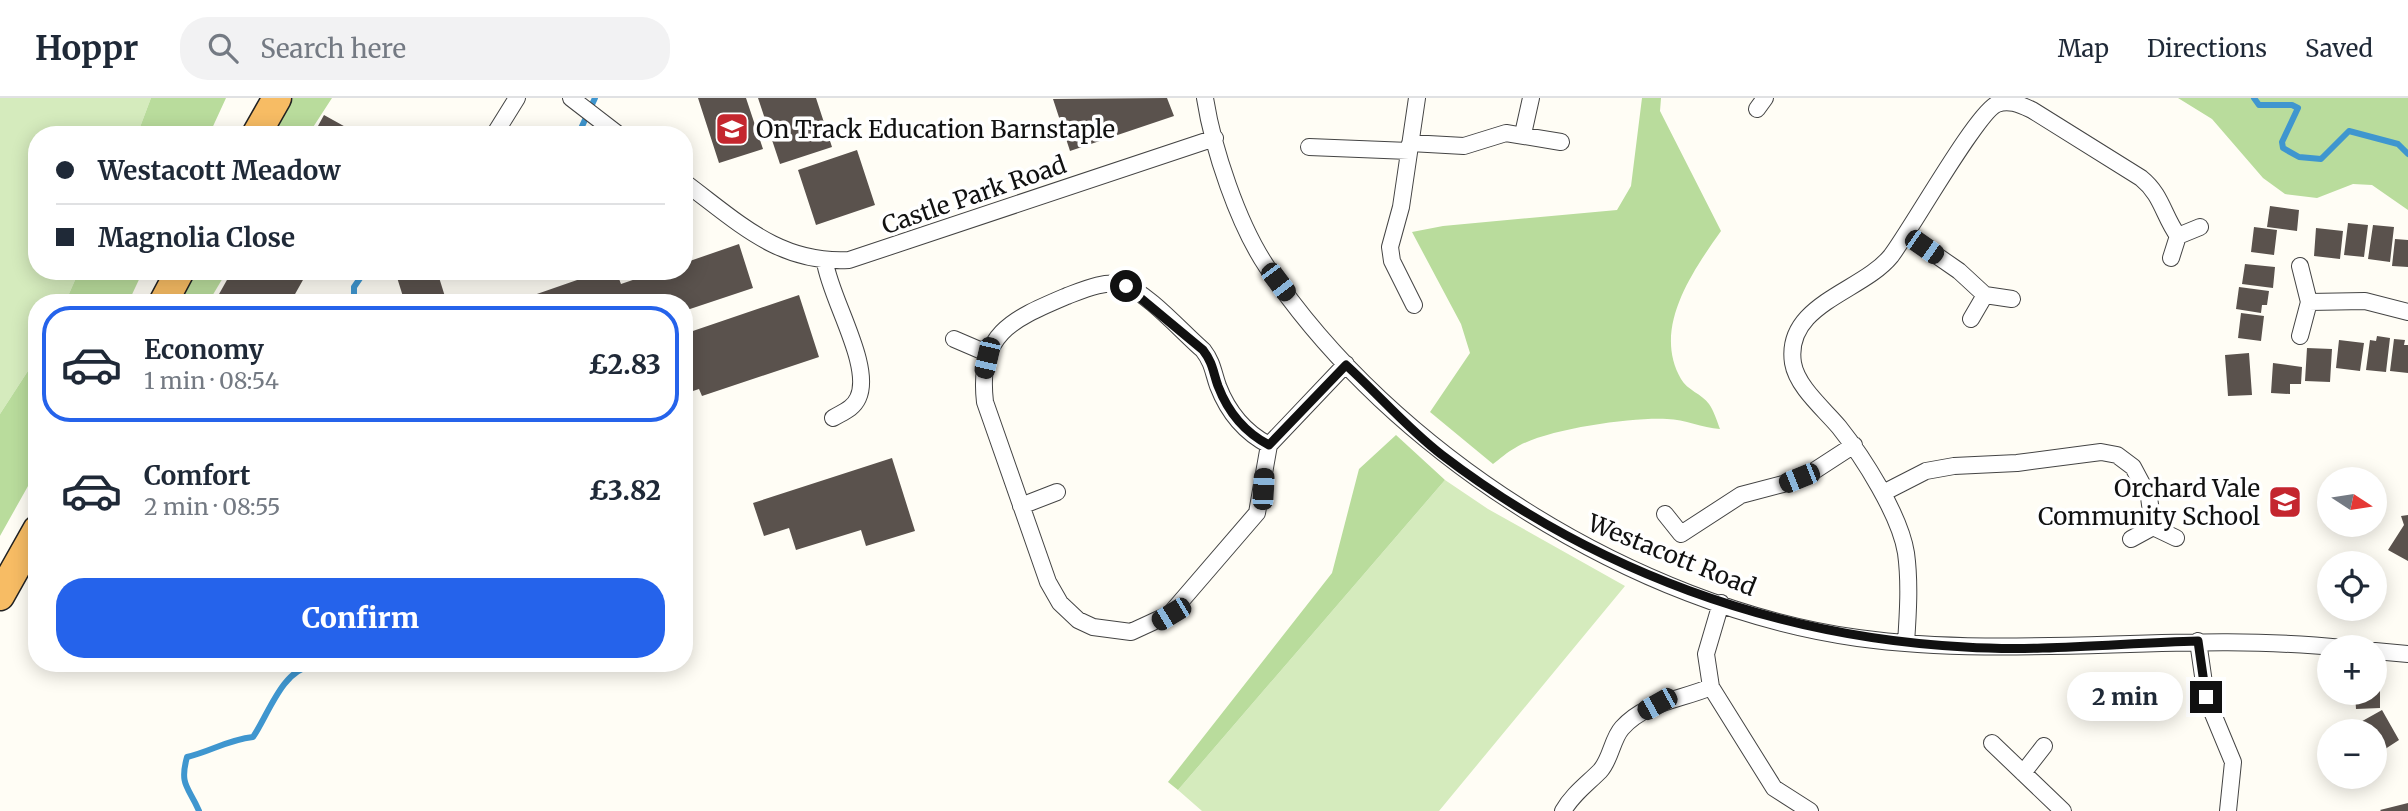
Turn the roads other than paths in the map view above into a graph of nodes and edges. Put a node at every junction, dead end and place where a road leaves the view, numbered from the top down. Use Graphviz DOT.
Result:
graph roads {
  1 [pos="277,98"];
  2 [pos="517,98"];
  3 [pos="571,98"];
  4 [pos="1205,98"];
  5 [pos="1417,98"];
  6 [pos="1531,98"];
  7 [pos="261,126"];
  8 [pos="500,126"];
  9 [pos="607,126"];
  10 [pos="1523,134"];
  11 [pos="1215,138"];
  12 [pos="1561,142"];
  13 [pos="1309,147"];
  14 [pos="1410,147"];
  15 [pos="693,188"];
  16 [pos="2200,227"];
  17 [pos="1907,235"];
  18 [pos="2178,236"];
  19 [pos="2171,258"];
  20 [pos="825,261"];
  21 [pos="2300,266"];
  22 [pos="1985,295"];
  23 [pos="2012,299"];
  24 [pos="2309,302"];
  25 [pos="1414,305"];
  26 [pos="2408,312"];
  27 [pos="1972,319"];
  28 [pos="2300,336"];
  29 [pos="954,339"];
  30 [pos="989,354"];
  31 [pos="1346,365"];
  32 [pos="833,418"];
  33 [pos="1269,445"];
  34 [pos="1854,445"];
  35 [pos="1057,492"];
  36 [pos="1883,493"];
  37 [pos="1020,506"];
  38 [pos="1665,514"];
  39 [pos="2153,527"];
  40 [pos="2176,538"];
  41 [pos="2131,539"];
  42 [pos="28,546"];
  43 [pos="0,596"];
  44 [pos="1721,603"];
  45 [pos="2198,641"];
  46 [pos="1906,643"];
  47 [pos="2317,647"];
  48 [pos="2387,652"];
  49 [pos="2408,654"];
  50 [pos="1710,687"];
  51 [pos="1992,743"];
  52 [pos="2045,746"];
  53 [pos="2023,773"];
  54 [pos="1802,808"];
  55 [pos="1563,811"];
  56 [pos="2063,811"];
  57 [pos="2228,811"];
  1 -- 7 [label="highway"];
  2 -- 8 [label="street"];
  3 -- 9 [label="street"];
  4 -- 11 [label="street, Westacott Road"];
  5 -- 14 [label="street"];
  6 -- 10 [label="street"];
  10 -- 12 [label="street"];
  10 -- 14 [label="street"];
  11 -- 20 [label="street, Castle Park Road"];
  11 -- 31 [label="street, Westacott Road"];
  13 -- 14 [label="street"];
  14 -- 25 [label="street"];
  15 -- 20 [label="street, Castle Park Road"];
  16 -- 18 [label="street"];
  17 -- 18 [label="street"];
  17 -- 22 [label="street"];
  17 -- 34 [label="street"];
  18 -- 19 [label="street"];
  20 -- 32 [label="street"];
  21 -- 24 [label="street"];
  22 -- 23 [label="street"];
  22 -- 27 [label="street"];
  24 -- 26 [label="street"];
  24 -- 28 [label="street"];
  29 -- 30 [label="street"];
  30 -- 33 [label="street"];
  30 -- 37 [label="street"];
  31 -- 33 [label="street"];
  31 -- 44 [label="street, Westacott Road"];
  33 -- 37 [label="street"];
  34 -- 36 [label="street"];
  34 -- 38 [label="street"];
  35 -- 37 [label="street"];
  36 -- 39 [label="street"];
  36 -- 46 [label="street"];
  39 -- 40 [label="street"];
  39 -- 41 [label="street"];
  42 -- 43 [label="highway"];
  44 -- 46 [label="street, Westacott Road"];
  44 -- 50 [label="street"];
  45 -- 46 [label="street, Westacott Road"];
  45 -- 47 [label="street, Westacott Road"];
  45 -- 57 [label="street"];
  48 -- 49 [label="street"];
  50 -- 54 [label="street"];
  50 -- 55 [label="street"];
  51 -- 53 [label="street"];
  52 -- 53 [label="street"];
  53 -- 56 [label="street"];
}
